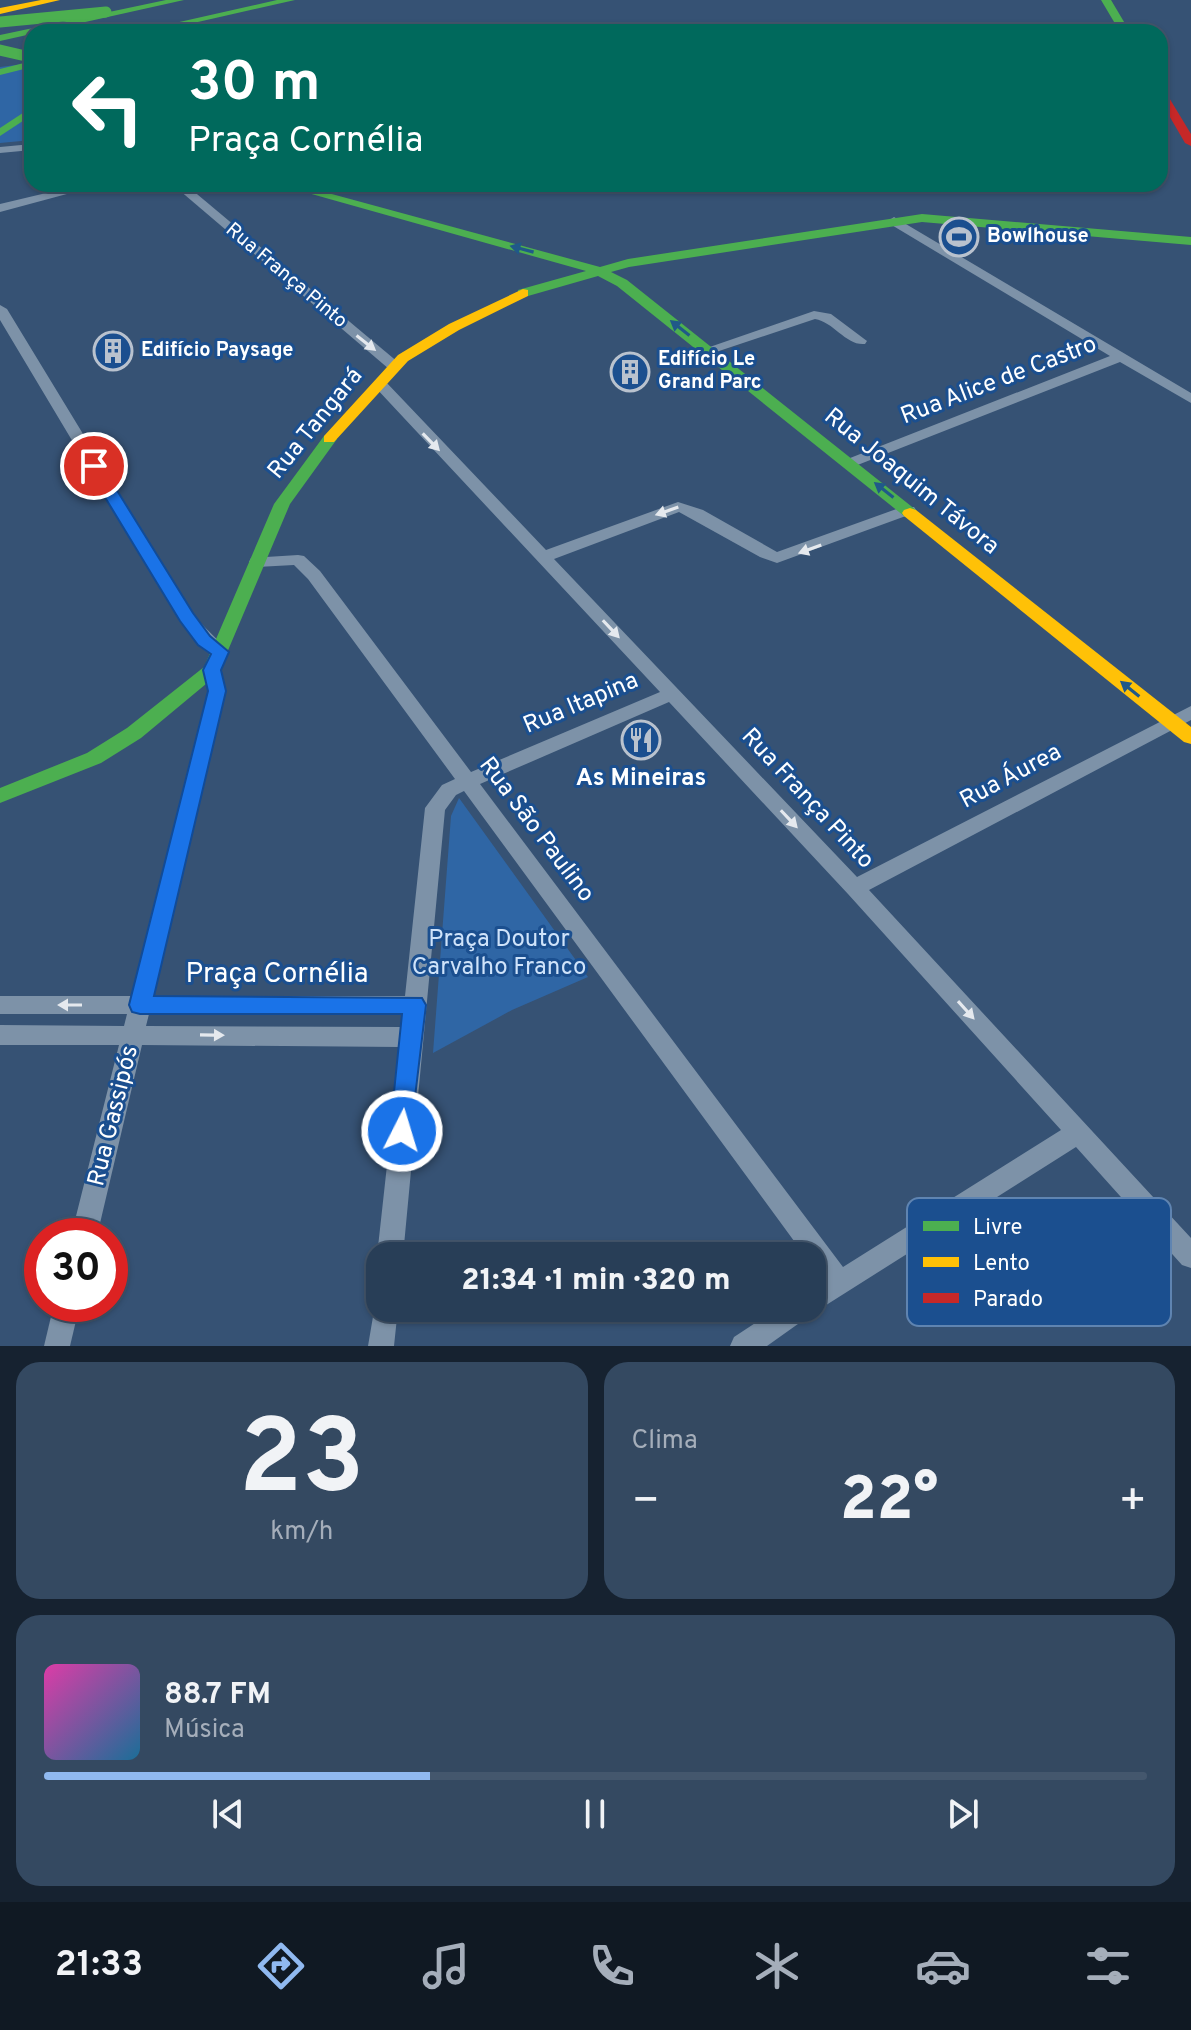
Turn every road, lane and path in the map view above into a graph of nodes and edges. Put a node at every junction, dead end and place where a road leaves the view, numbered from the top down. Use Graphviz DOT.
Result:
graph roads {
  1 [pos="87,0"];
  2 [pos="179,0"];
  3 [pos="223,0"];
  4 [pos="247,0"];
  5 [pos="290,0"];
  6 [pos="1106,0"];
  7 [pos="50,5"];
  8 [pos="113,6"];
  9 [pos="0,9"];
  10 [pos="139,9"];
  11 [pos="0,20"];
  12 [pos="67,24"];
  13 [pos="112,24"];
  14 [pos="146,24"];
  15 [pos="178,24"];
  16 [pos="1120,24"];
  17 [pos="24,33"];
  18 [pos="0,38"];
  19 [pos="0,49"];
  20 [pos="24,54"];
  21 [pos="24,55"];
  22 [pos="0,56"];
  23 [pos="24,57"];
  24 [pos="24,59"];
  25 [pos="0,62"];
  26 [pos="0,72"];
  27 [pos="0,78"];
  28 [pos="24,80"];
  29 [pos="1168,104"];
  30 [pos="24,116"];
  31 [pos="0,133"];
  32 [pos="1191,143"];
  33 [pos="24,148"];
  34 [pos="0,150"];
  35 [pos="65,192"];
  36 [pos="187,192"];
  37 [pos="311,192"];
  38 [pos="0,208"];
  39 [pos="894,221"];
  40 [pos="1191,241"];
  41 [pos="597,270"];
  42 [pos="0,309"];
  43 [pos="860,341"];
  44 [pos="708,350"];
  45 [pos="1120,357"];
  46 [pos="394,366"];
  47 [pos="380,384"];
  48 [pos="1191,399"];
  49 [pos="850,463"];
  50 [pos="908,510"];
  51 [pos="544,557"];
  52 [pos="257,562"];
  53 [pos="216,661"];
  54 [pos="672,694"];
  55 [pos="1191,712"];
  56 [pos="1172,722"];
  57 [pos="1191,737"];
  58 [pos="467,782"];
  59 [pos="0,796"];
  60 [pos="855,888"];
  61 [pos="0,1005"];
  62 [pos="140,1005"];
  63 [pos="414,1005"];
  64 [pos="0,1035"];
  65 [pos="134,1035"];
  66 [pos="411,1037"];
  67 [pos="1077,1133"];
  68 [pos="974,1198"];
  69 [pos="1137,1198"];
  70 [pos="88,1218"];
  71 [pos="1171,1234"];
  72 [pos="907,1241"];
  73 [pos="391,1242"];
  74 [pos="1191,1256"];
  75 [pos="840,1283"];
  76 [pos="826,1292"];
  77 [pos="63,1322"];
  78 [pos="384,1322"];
  79 [pos="780,1322"];
  80 [pos="57,1346"];
  81 [pos="381,1346"];
  82 [pos="743,1346"];
  1 -- 11 [label="main road"];
  2 -- 10 [label="main road"];
  3 -- 13 [label="main road"];
  4 -- 14 [label="main road"];
  5 -- 15 [label="main road"];
  6 -- 16 [label="main road"];
  7 -- 8 [label="main road"];
  7 -- 9 [label="main road"];
  8 -- 10 [label="main road"];
  8 -- 11 [label="main road, bridge"];
  10 -- 12 [label="main road"];
  17 -- 18 [label="main road"];
  19 -- 20 [label="main road, bridge"];
  21 -- 22 [label="main road, bridge"];
  23 -- 25 [label="main road"];
  24 -- 26 [label="main road"];
  27 -- 28 [label="main road"];
  29 -- 32 [label="main road"];
  30 -- 31 [label="main road"];
  33 -- 34 [label="street"];
  35 -- 38 [label="street"];
  36 -- 46 [label="street, Rua França Pinto, one-way"];
  41 -- 37 [label="main road, one-way"];
  39 -- 40 [label="main road, Rua Tangará"];
  39 -- 41 [label="main road, Rua Tangará"];
  39 -- 45 [label="street"];
  44 -- 41 [label="main road, Rua Joaquim Távora, one-way"];
  41 -- 46 [label="main road, Rua Tangará"];
  42 -- 53 [label="street"];
  43 -- 44 [label="street"];
  44 -- 49 [label="main road, Rua Joaquim Távora"];
  45 -- 48 [label="street"];
  45 -- 49 [label="street, Rua Alice de Castro"];
  46 -- 47 [label="main road, Rua Tangará"];
  47 -- 51 [label="street, Rua França Pinto, one-way"];
  47 -- 52 [label="main road, Rua Tangará"];
  50 -- 49 [label="main road, Rua Joaquim Távora, one-way"];
  50 -- 51 [label="street, one-way"];
  56 -- 50 [label="main road, Rua Joaquim Távora, one-way"];
  51 -- 54 [label="street, Rua França Pinto, one-way"];
  52 -- 53 [label="main road, Rua Tangará"];
  52 -- 58 [label="street, Rua São Paulino"];
  53 -- 59 [label="main road, Rua Tangará"];
  53 -- 62 [label="street, Rua Gassipós"];
  54 -- 58 [label="street, Rua Itapina"];
  54 -- 60 [label="street, Rua França Pinto, one-way"];
  55 -- 56 [label="street, Rua Áurea"];
  56 -- 57 [label="main road, Rua Joaquim Távora"];
  56 -- 60 [label="street, Rua Áurea"];
  58 -- 63 [label="street, Rua Itapina"];
  58 -- 75 [label="street, Rua São Paulino"];
  60 -- 67 [label="street, Rua França Pinto, one-way"];
  62 -- 61 [label="street, Praça Cornélia, one-way"];
  62 -- 63 [label="street, Praça Cornélia"];
  62 -- 65 [label="street, Rua Gassipós"];
  63 -- 66 [label="street, Rua Itapina"];
  64 -- 65 [label="street"];
  65 -- 66 [label="street, one-way"];
  65 -- 70 [label="street, Rua Gassipós"];
  66 -- 73 [label="street, Rua Itapina"];
  67 -- 68 [label="street"];
  67 -- 69 [label="street, Rua França Pinto"];
  71 -- 74 [label="street, Rua França Pinto"];
  72 -- 75 [label="street"];
  75 -- 76 [label="street"];
  77 -- 80 [label="street"];
  78 -- 81 [label="street"];
  79 -- 82 [label="street"];
}
